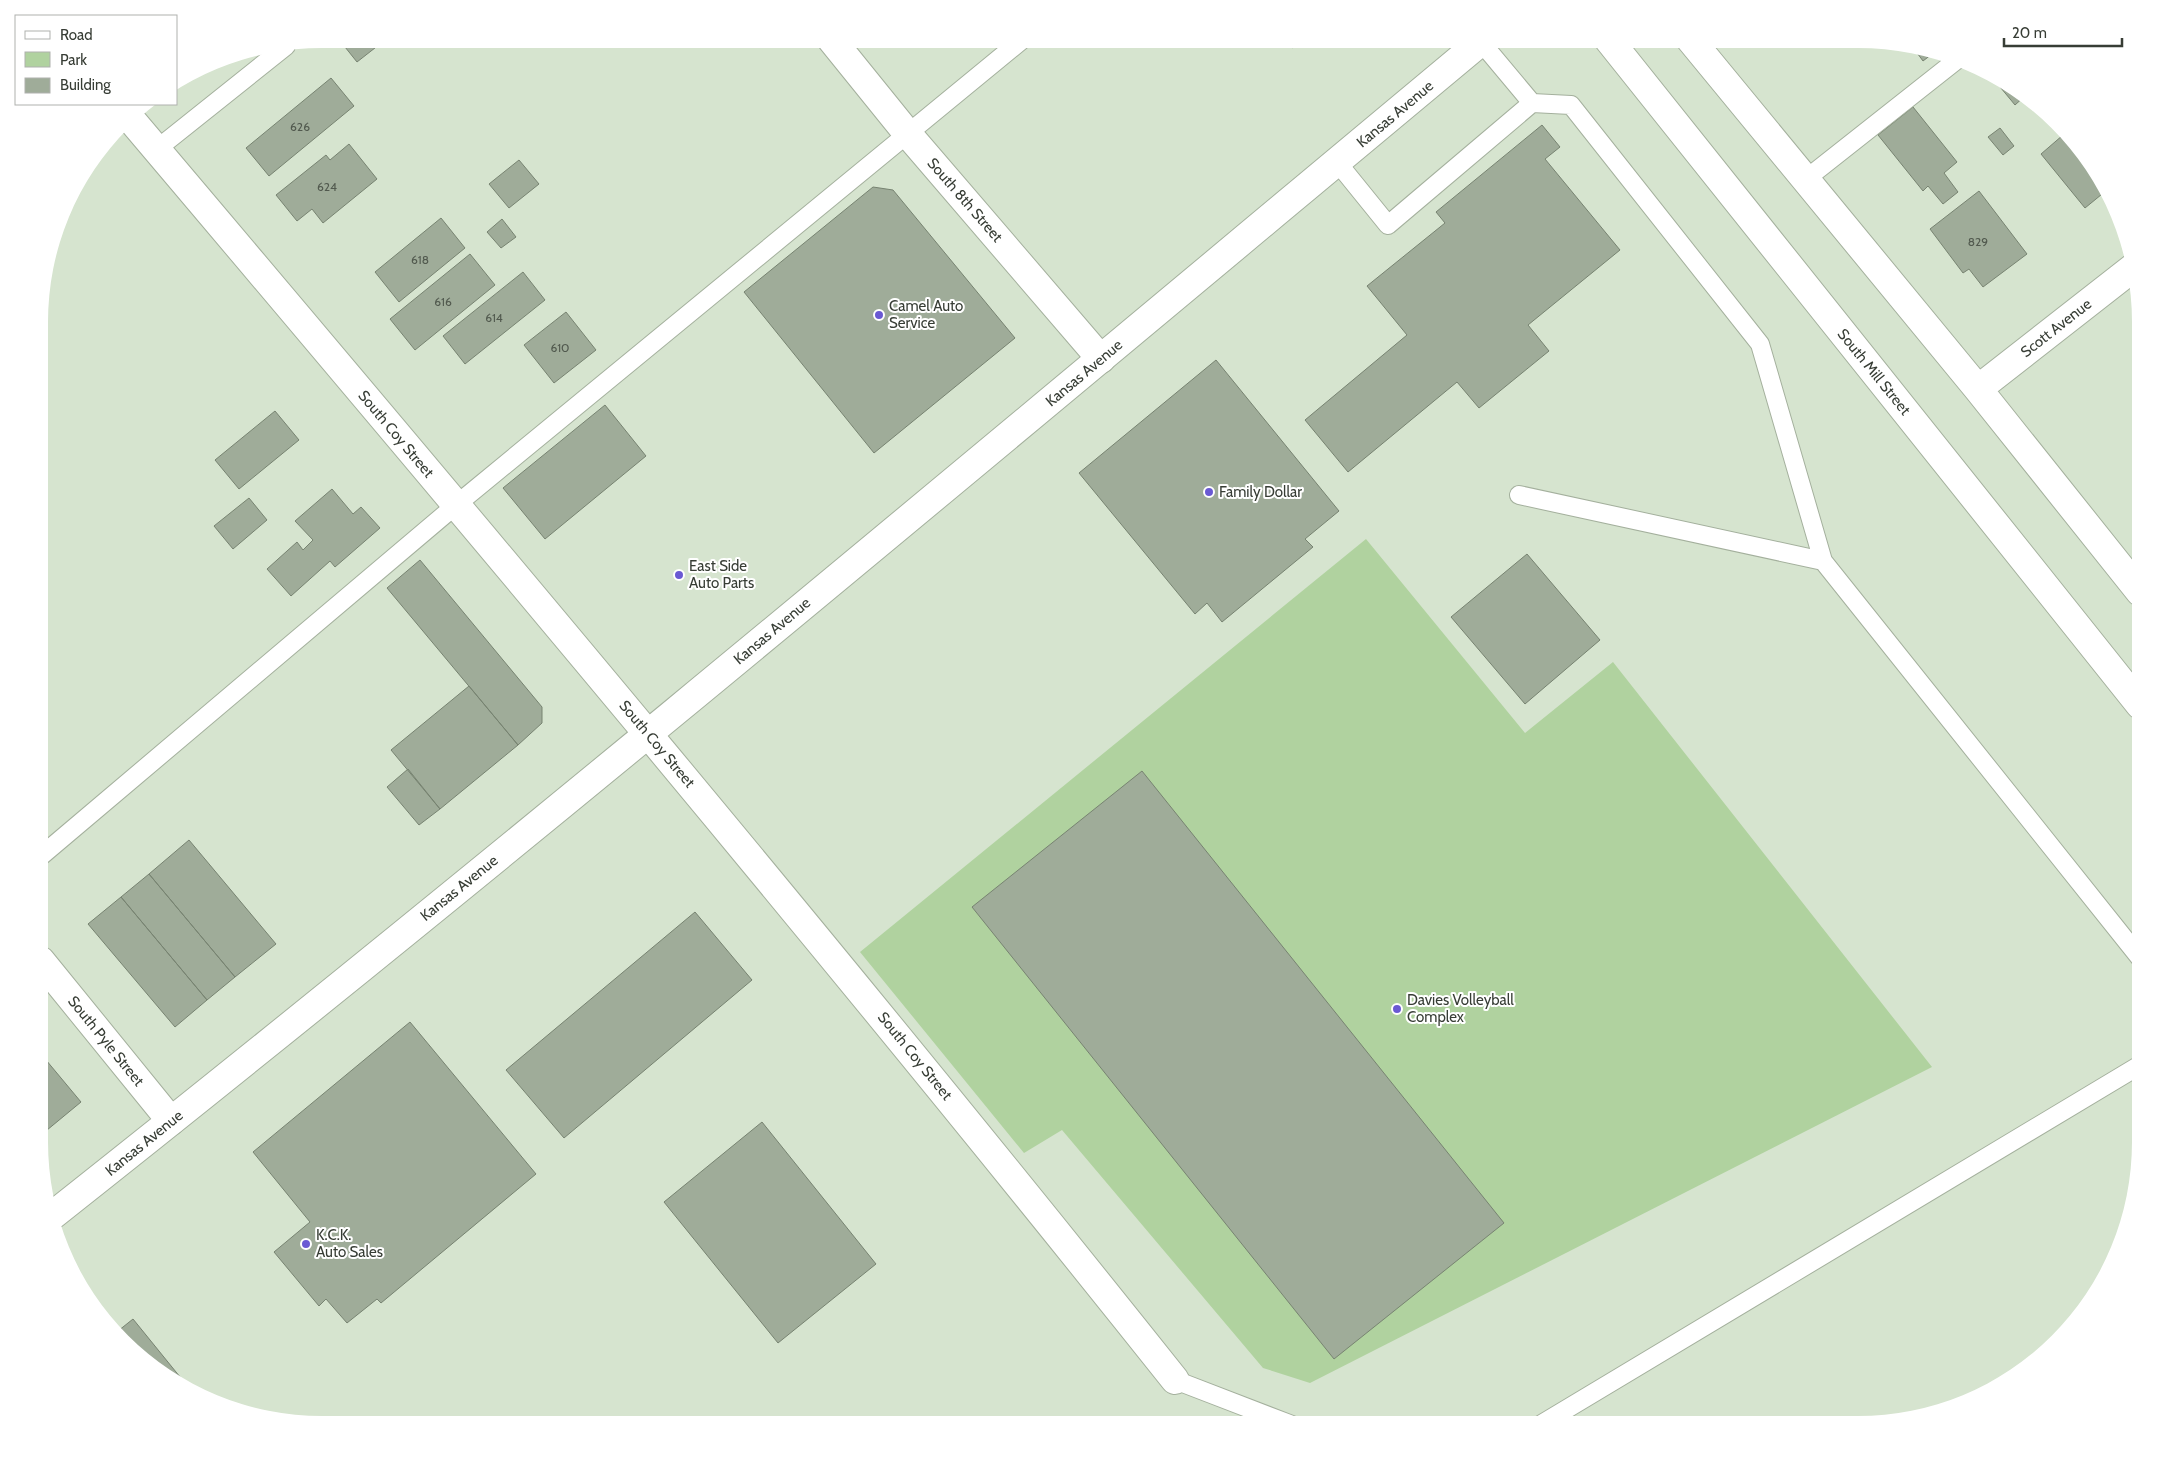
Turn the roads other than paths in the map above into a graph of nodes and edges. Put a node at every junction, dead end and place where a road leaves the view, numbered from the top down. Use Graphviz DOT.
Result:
graph roads {
  1 [pos="838,48"];
  2 [pos="1012,48"];
  3 [pos="1474,48"];
  4 [pos="1488,48"];
  5 [pos="1615,48"];
  6 [pos="1697,48"];
  7 [pos="280,51"];
  8 [pos="1952,64"];
  9 [pos="1532,104"];
  10 [pos="134,122"];
  11 [pos="907,133"];
  12 [pos="157,149"];
  13 [pos="1337,162"];
  14 [pos="1806,179"];
  15 [pos="2127,273"];
  16 [pos="1101,359"];
  17 [pos="1978,389"];
  18 [pos="1518,495"];
  19 [pos="456,505"];
  20 [pos="1823,561"];
  21 [pos="2132,582"];
  22 [pos="2132,695"];
  23 [pos="648,733"];
  24 [pos="47,851"];
  25 [pos="2132,948"];
  26 [pos="47,968"];
  27 [pos="2132,1070"];
  28 [pos="171,1122"];
  29 [pos="57,1212"];
  30 [pos="1175,1380"];
  31 [pos="1269,1416"];
  32 [pos="1555,1416"];
  1 -- 11 [label="street, South 8th Street"];
  2 -- 11 [label="lane"];
  3 -- 13 [label="street, Kansas Avenue"];
  4 -- 9 [label="lane"];
  5 -- 22 [label="street, South Mill Street"];
  6 -- 14 [label="street"];
  7 -- 12 [label="lane"];
  8 -- 14 [label="lane"];
  9 -- 13 [label="lane"];
  9 -- 20 [label="lane"];
  10 -- 12 [label="street, South Coy Street"];
  11 -- 16 [label="street, South 8th Street"];
  11 -- 19 [label="lane"];
  12 -- 19 [label="street, South Coy Street"];
  13 -- 16 [label="street, Kansas Avenue"];
  14 -- 17 [label="street"];
  15 -- 17 [label="street, Scott Avenue"];
  16 -- 23 [label="street, Kansas Avenue"];
  17 -- 21 [label="street"];
  18 -- 20 [label="lane"];
  19 -- 23 [label="street, South Coy Street"];
  19 -- 24 [label="lane"];
  20 -- 25 [label="lane"];
  23 -- 28 [label="street, Kansas Avenue"];
  23 -- 30 [label="street, South Coy Street"];
  26 -- 28 [label="street, South Pyle Street"];
  27 -- 32 [label="lane"];
  28 -- 29 [label="street, Kansas Avenue"];
  30 -- 31 [label="lane"];
}
